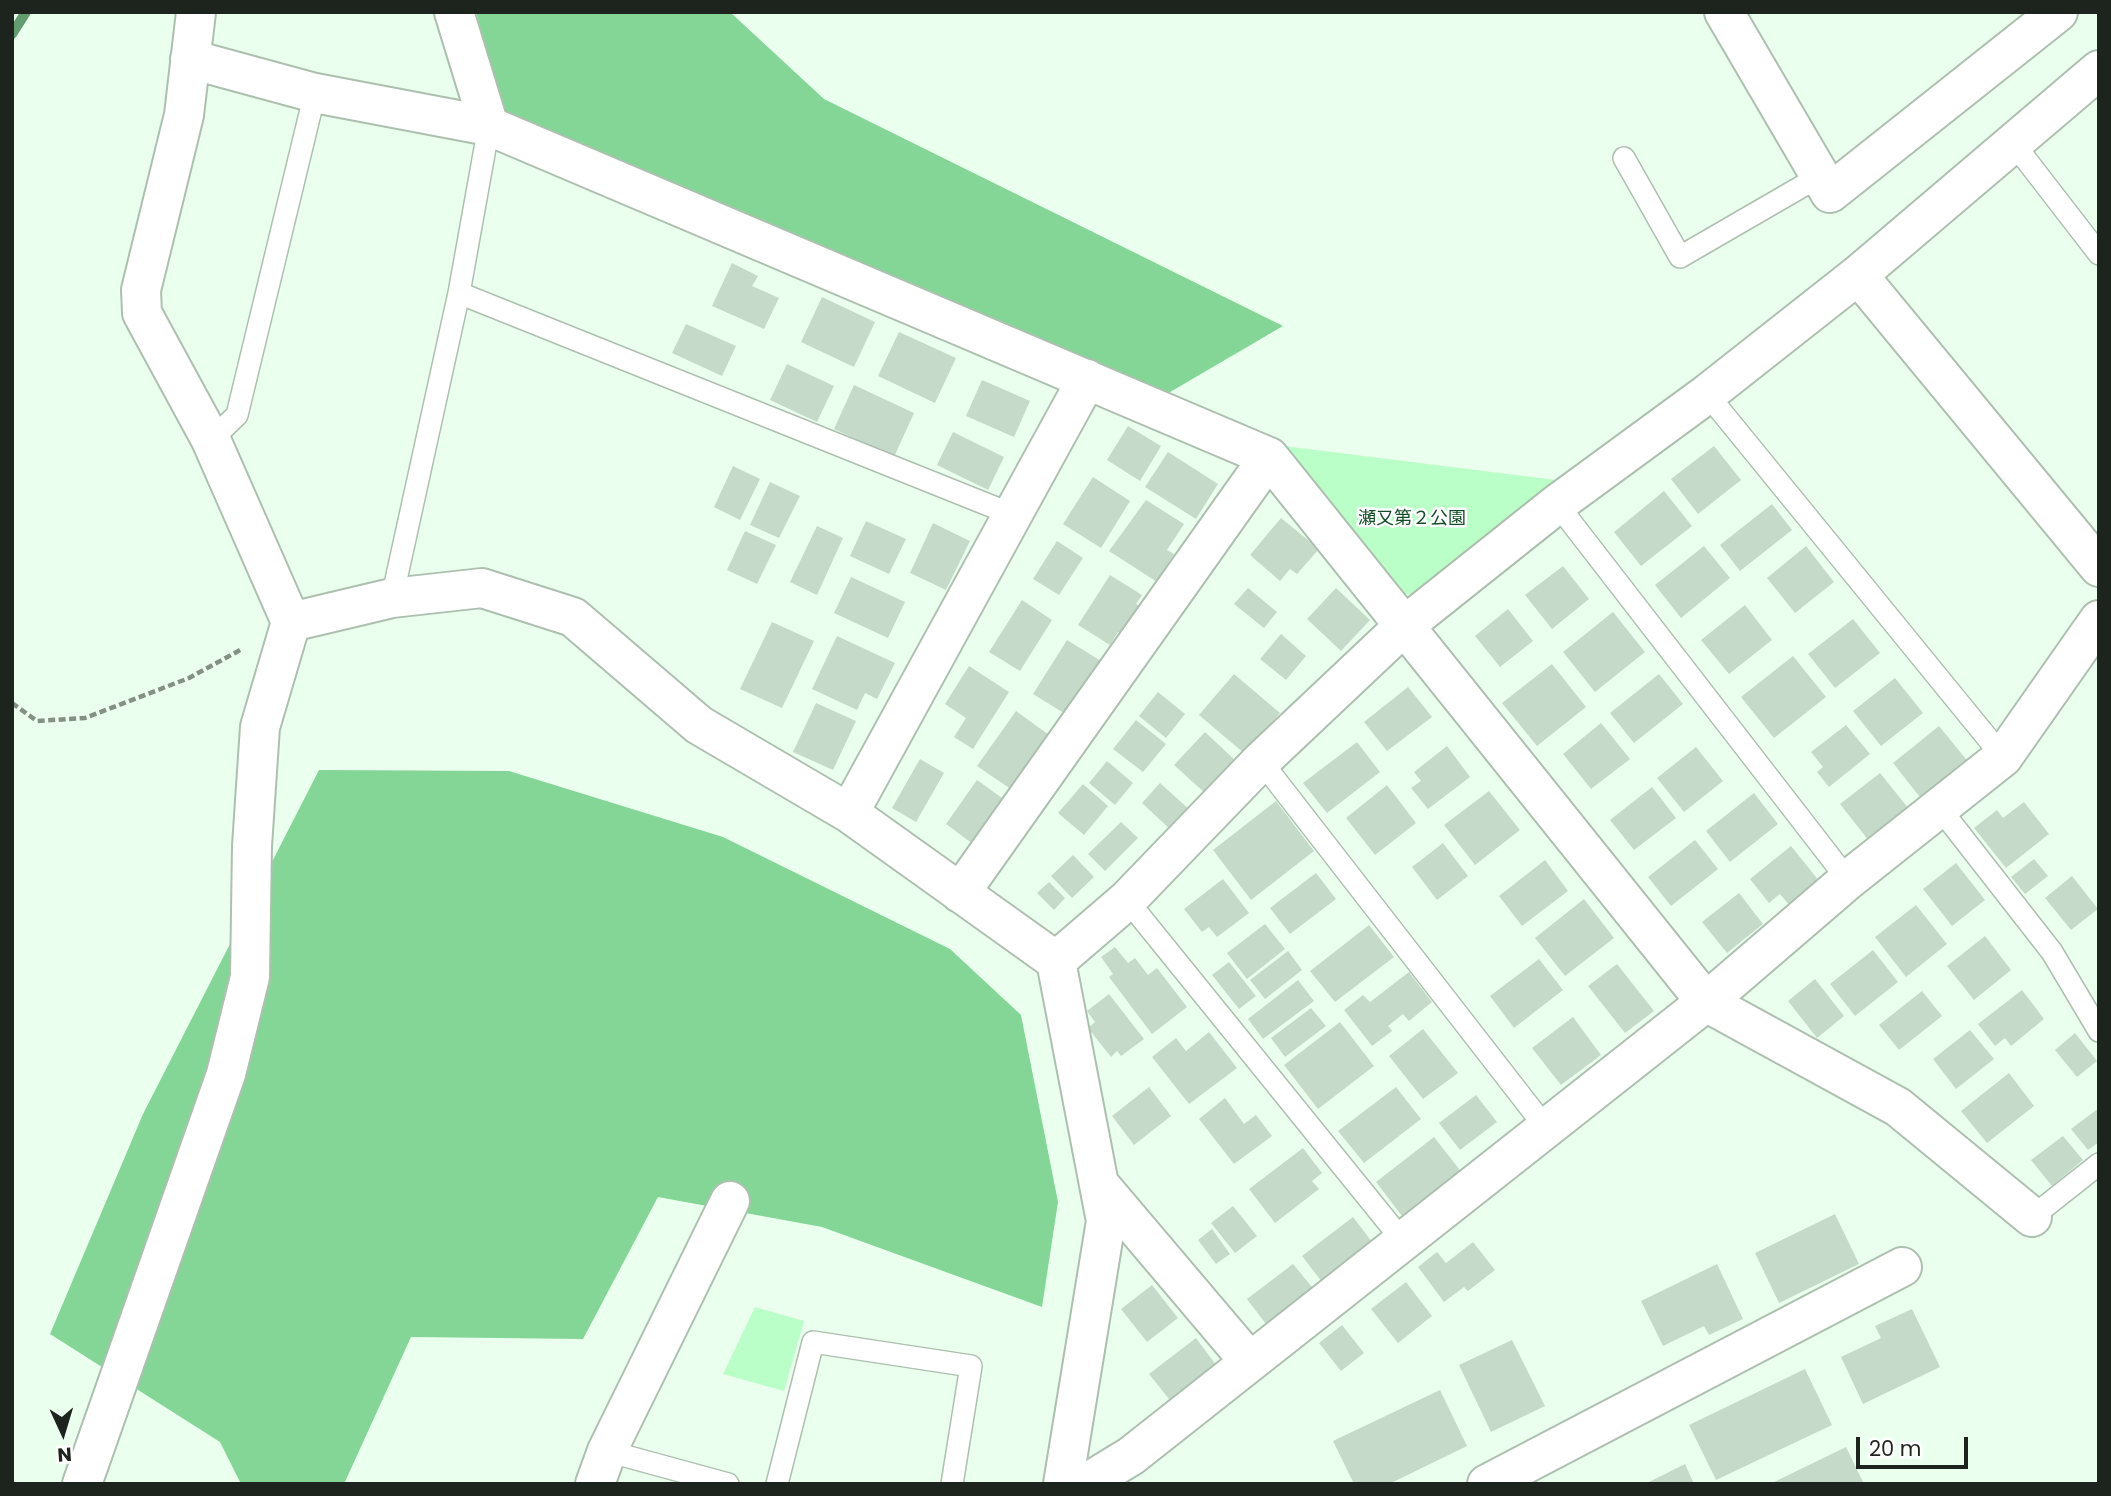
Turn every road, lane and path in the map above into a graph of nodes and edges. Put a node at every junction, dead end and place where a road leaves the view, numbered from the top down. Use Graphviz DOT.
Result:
graph roads {
  1 [pos="195,12"];
  2 [pos="454,12"];
  3 [pos="1724,12"];
  4 [pos="2058,12"];
  5 [pos="2015,25"];
  6 [pos="190,59"];
  7 [pos="2099,70"];
  8 [pos="315,93"];
  9 [pos="489,126"];
  10 [pos="2014,144"];
  11 [pos="1624,158"];
  12 [pos="1820,176"];
  13 [pos="2099,254"];
  14 [pos="1857,275"];
  15 [pos="458,293"];
  16 [pos="1087,379"];
  17 [pos="1707,394"];
  18 [pos="211,440"];
  19 [pos="1269,457"];
  20 [pos="1557,505"];
  21 [pos="1011,514"];
  22 [pos="2099,567"];
  23 [pos="392,598"];
  24 [pos="2099,620"];
  25 [pos="291,622"];
  26 [pos="1404,626"];
  27 [pos="12,703"];
  28 [pos="2003,757"];
  29 [pos="1261,761"];
  30 [pos="1938,806"];
  31 [pos="849,813"];
  32 [pos="1848,880"];
  33 [pos="960,892"];
  34 [pos="1127,900"];
  35 [pos="1056,961"];
  36 [pos="1706,1002"];
  37 [pos="2099,1031"];
  38 [pos="1546,1128"];
  39 [pos="2099,1164"];
  40 [pos="2081,1179"];
  41 [pos="1100,1185"];
  42 [pos="2099,1191"];
  43 [pos="730,1201"];
  44 [pos="2032,1217"];
  45 [pos="1403,1241"];
  46 [pos="1902,1266"];
  47 [pos="1250,1362"];
  48 [pos="601,1467"];
  49 [pos="82,1484"];
  50 [pos="728,1484"];
  51 [pos="777,1484"];
  52 [pos="952,1484"];
  53 [pos="1063,1484"];
  54 [pos="1085,1484"];
  55 [pos="1487,1484"];
  1 -- 6 [label="street"];
  2 -- 9 [label="street"];
  3 -- 12 [label="street"];
  4 -- 5 [label="street"];
  5 -- 12 [label="street"];
  6 -- 8 [label="street"];
  6 -- 18 [label="street"];
  7 -- 10 [label="street"];
  8 -- 9 [label="street"];
  8 -- 18 [label="lane"];
  9 -- 15 [label="lane"];
  9 -- 16 [label="street"];
  10 -- 13 [label="lane"];
  10 -- 14 [label="street"];
  11 -- 12 [label="lane"];
  14 -- 17 [label="street"];
  14 -- 22 [label="street"];
  15 -- 21 [label="lane"];
  15 -- 23 [label="lane"];
  16 -- 19 [label="street"];
  16 -- 21 [label="street"];
  17 -- 20 [label="street"];
  17 -- 28 [label="lane"];
  18 -- 25 [label="street"];
  19 -- 26 [label="street"];
  19 -- 33 [label="street"];
  20 -- 26 [label="street"];
  20 -- 32 [label="lane"];
  21 -- 31 [label="street"];
  23 -- 25 [label="street"];
  23 -- 31 [label="street"];
  24 -- 28 [label="street"];
  25 -- 27 [label="path"];
  25 -- 49 [label="street"];
  26 -- 29 [label="street"];
  26 -- 36 [label="street"];
  28 -- 30 [label="street"];
  29 -- 34 [label="street"];
  29 -- 38 [label="lane"];
  30 -- 32 [label="street"];
  30 -- 37 [label="lane"];
  31 -- 33 [label="street"];
  32 -- 36 [label="street"];
  33 -- 35 [label="street"];
  34 -- 35 [label="street"];
  34 -- 45 [label="lane"];
  35 -- 41 [label="street"];
  36 -- 38 [label="street"];
  36 -- 44 [label="street"];
  38 -- 45 [label="street"];
  39 -- 40 [label="lane"];
  40 -- 42 [label="lane"];
  40 -- 44 [label="lane"];
  41 -- 47 [label="street"];
  41 -- 53 [label="street"];
  43 -- 48 [label="street"];
  45 -- 47 [label="street"];
  46 -- 55 [label="street"];
  47 -- 54 [label="street"];
  48 -- 50 [label="lane"];
  51 -- 52 [label="lane"];
}
